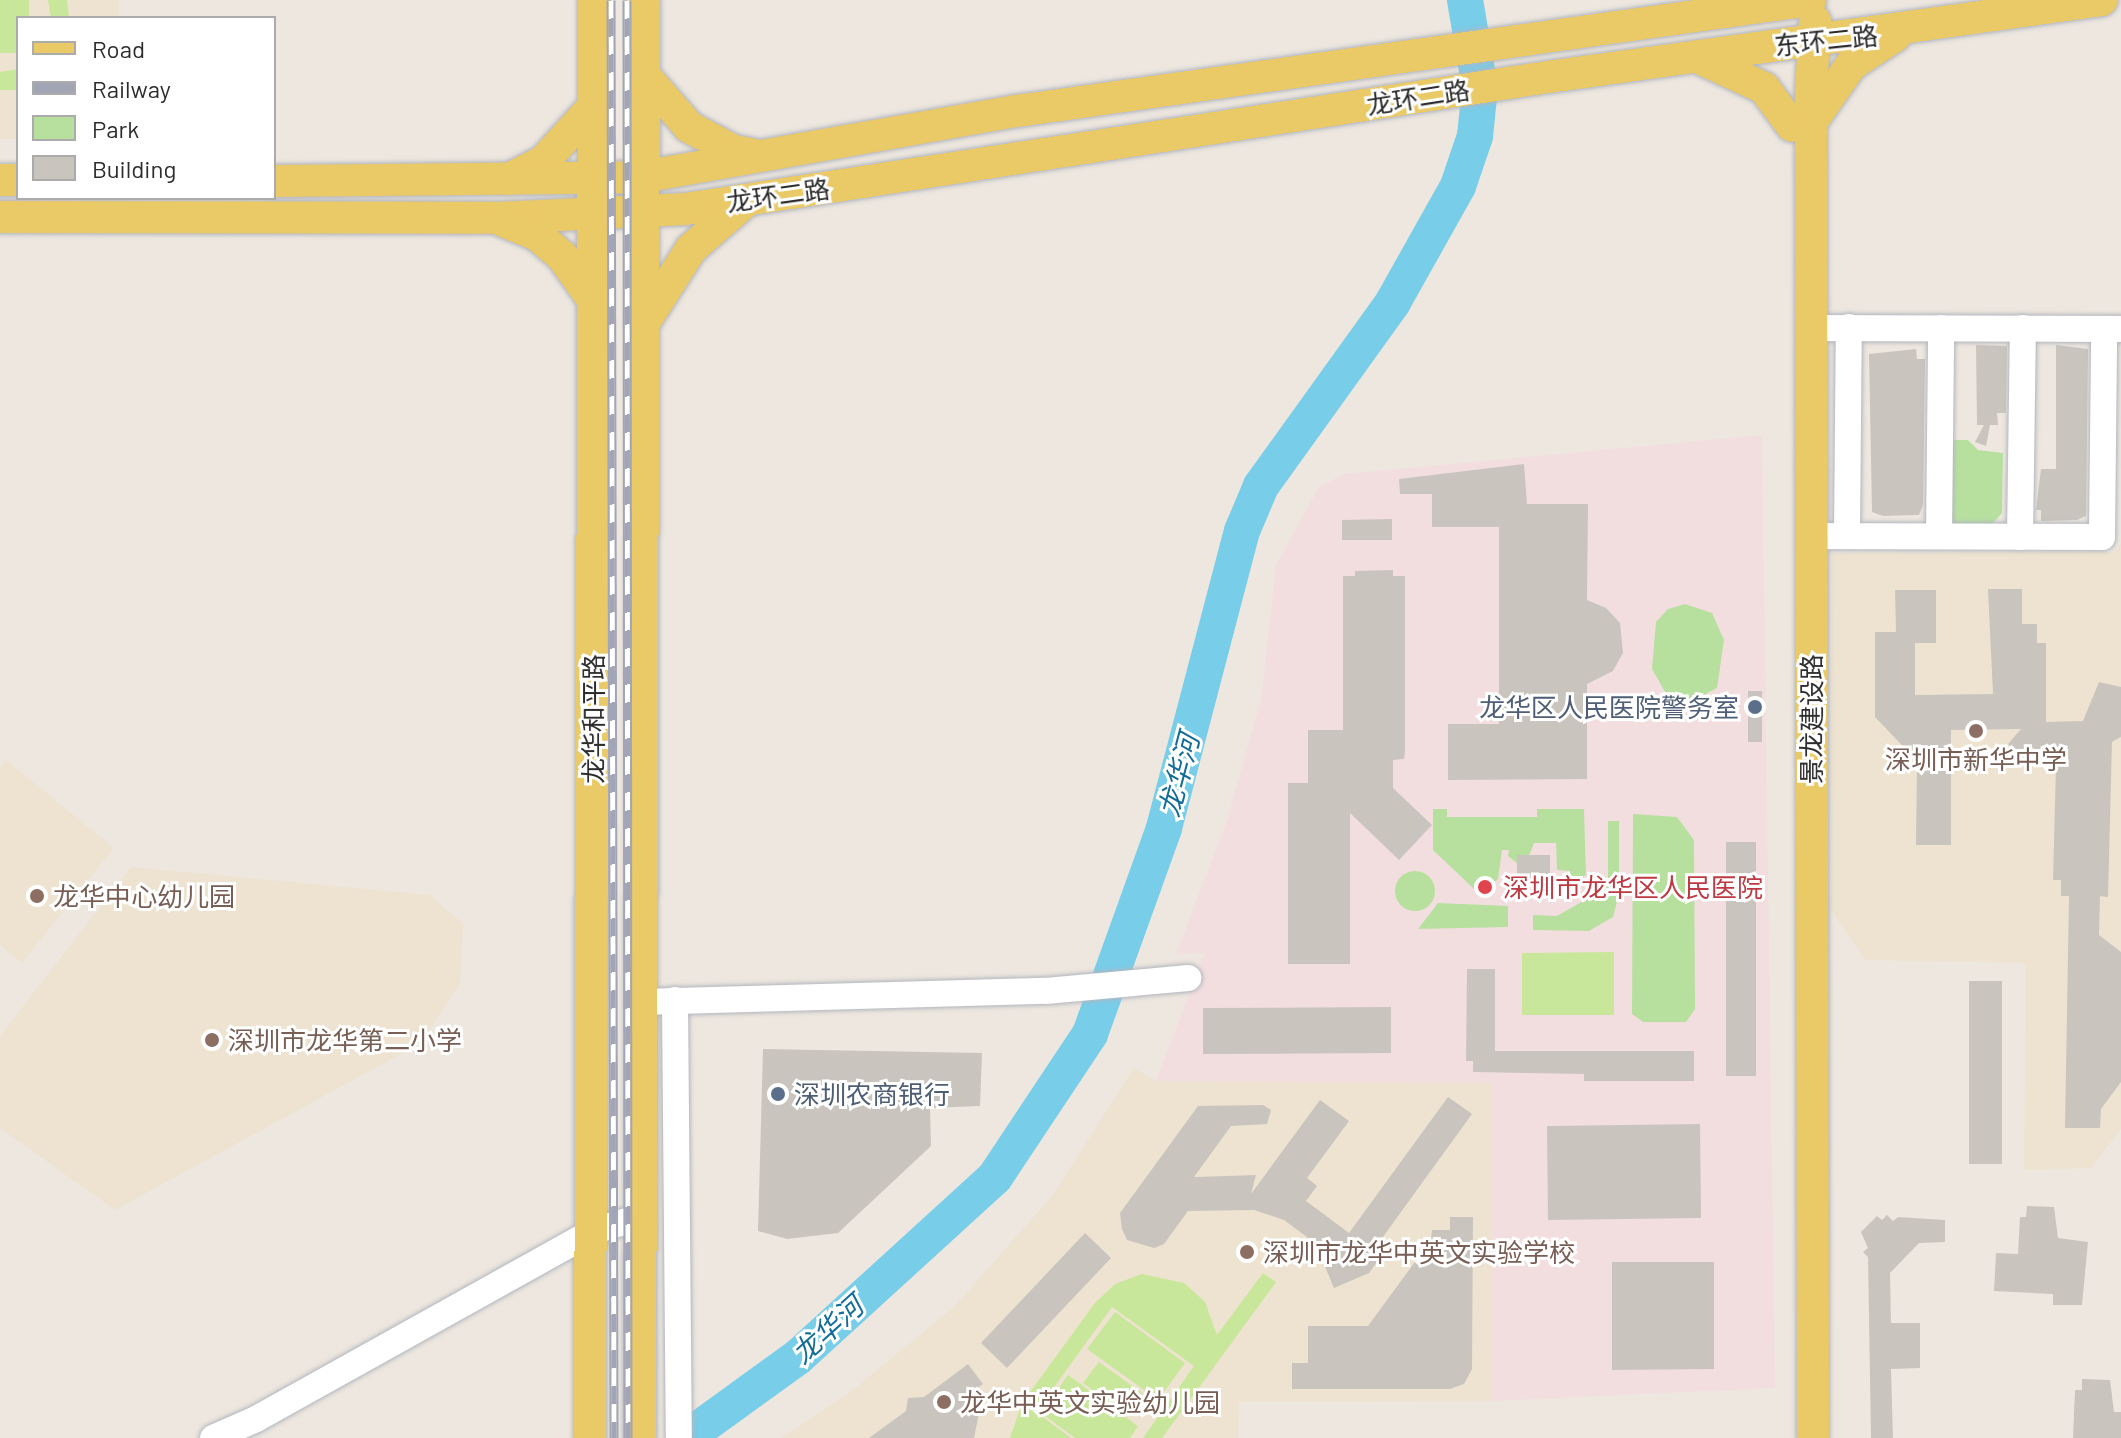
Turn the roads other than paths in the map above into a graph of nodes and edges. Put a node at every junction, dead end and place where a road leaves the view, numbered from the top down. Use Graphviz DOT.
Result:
graph roads {
  1 [pos="594,0"];
  2 [pos="644,0"];
  3 [pos="2102,0"];
  4 [pos="1803,1"];
  5 [pos="1908,30"];
  6 [pos="1542,37"];
  7 [pos="1802,43"];
  8 [pos="1694,56"];
  9 [pos="643,74"];
  10 [pos="1548,77"];
  11 [pos="593,107"];
  12 [pos="1801,125"];
  13 [pos="762,156"];
  14 [pos="642,177"];
  15 [pos="593,180"];
  16 [pos="276,181"];
  17 [pos="504,181"];
  18 [pos="748,199"];
  19 [pos="642,213"];
  20 [pos="592,215"];
  21 [pos="0,217"];
  22 [pos="497,218"];
  23 [pos="592,298"];
  24 [pos="642,326"];
  25 [pos="1849,327"];
  26 [pos="1811,328"];
  27 [pos="1941,328"];
  28 [pos="2023,328"];
  29 [pos="2112,329"];
  30 [pos="1811,536"];
  31 [pos="1847,536"];
  32 [pos="1939,536"];
  33 [pos="2020,537"];
  34 [pos="1178,978"];
  35 [pos="675,1000"];
  36 [pos="640,1002"];
  37 [pos="640,1217"];
  38 [pos="594,1231"];
  39 [pos="590,1436"];
  40 [pos="213,1438"];
  41 [pos="640,1438"];
  42 [pos="679,1438"];
  43 [pos="1793,1438"];
  44 [pos="1813,1438"];
  1 -- 11 [label="main road, 龙华和平路"];
  2 -- 9 [label="main road, 龙华和平路"];
  3 -- 5 [label="main road, 东环二路"];
  4 -- 6 [label="main road, 东环二路"];
  4 -- 7 [label="main road, 景龙建设路"];
  5 -- 7 [label="main road, 东环二路"];
  5 -- 12 [label="main road"];
  6 -- 13 [label="main road, 龙环二路"];
  7 -- 8 [label="main road, 东环二路"];
  7 -- 12 [label="main road, 景龙建设路"];
  8 -- 10 [label="main road, 东环二路"];
  8 -- 12 [label="main road"];
  9 -- 13 [label="main road"];
  9 -- 14 [label="main road, 龙华和平路"];
  10 -- 18 [label="main road, 龙环二路"];
  11 -- 15 [label="main road, 龙华和平路"];
  11 -- 17 [label="main road"];
  12 -- 26 [label="main road, 景龙建设路"];
  12 -- 43 [label="main road, 景龙建设路"];
  13 -- 14 [label="main road, 龙环二路"];
  14 -- 15 [label="main road, 龙环二路"];
  14 -- 19 [label="main road, 龙华和平路"];
  15 -- 17 [label="main road, 龙环二路"];
  15 -- 20 [label="main road, 龙华和平路"];
  16 -- 17 [label="main road, 龙环二路"];
  18 -- 19 [label="main road, 龙环二路"];
  18 -- 24 [label="main road"];
  19 -- 20 [label="main road, 龙环二路"];
  19 -- 24 [label="main road, 龙华和平路"];
  20 -- 22 [label="main road, 龙环二路"];
  20 -- 23 [label="main road, 龙华和平路"];
  21 -- 22 [label="main road, 龙环二路"];
  22 -- 23 [label="main road"];
  23 -- 38 [label="main road, 龙华和平路"];
  24 -- 36 [label="main road, 龙华和平路"];
  25 -- 26 [label="street"];
  25 -- 27 [label="street"];
  25 -- 31 [label="street"];
  26 -- 30 [label="main road, 景龙建设路"];
  27 -- 28 [label="street"];
  27 -- 32 [label="street"];
  28 -- 29 [label="street"];
  28 -- 33 [label="street"];
  29 -- 33 [label="street"];
  30 -- 31 [label="street"];
  30 -- 44 [label="main road, 景龙建设路"];
  31 -- 32 [label="street"];
  32 -- 33 [label="street"];
  34 -- 35 [label="street"];
  35 -- 36 [label="street"];
  35 -- 42 [label="street"];
  36 -- 37 [label="main road, 龙华和平路"];
  37 -- 38 [label="street"];
  37 -- 41 [label="main road, 龙华和平路"];
  38 -- 39 [label="main road, 龙华和平路"];
  38 -- 40 [label="street"];
}
